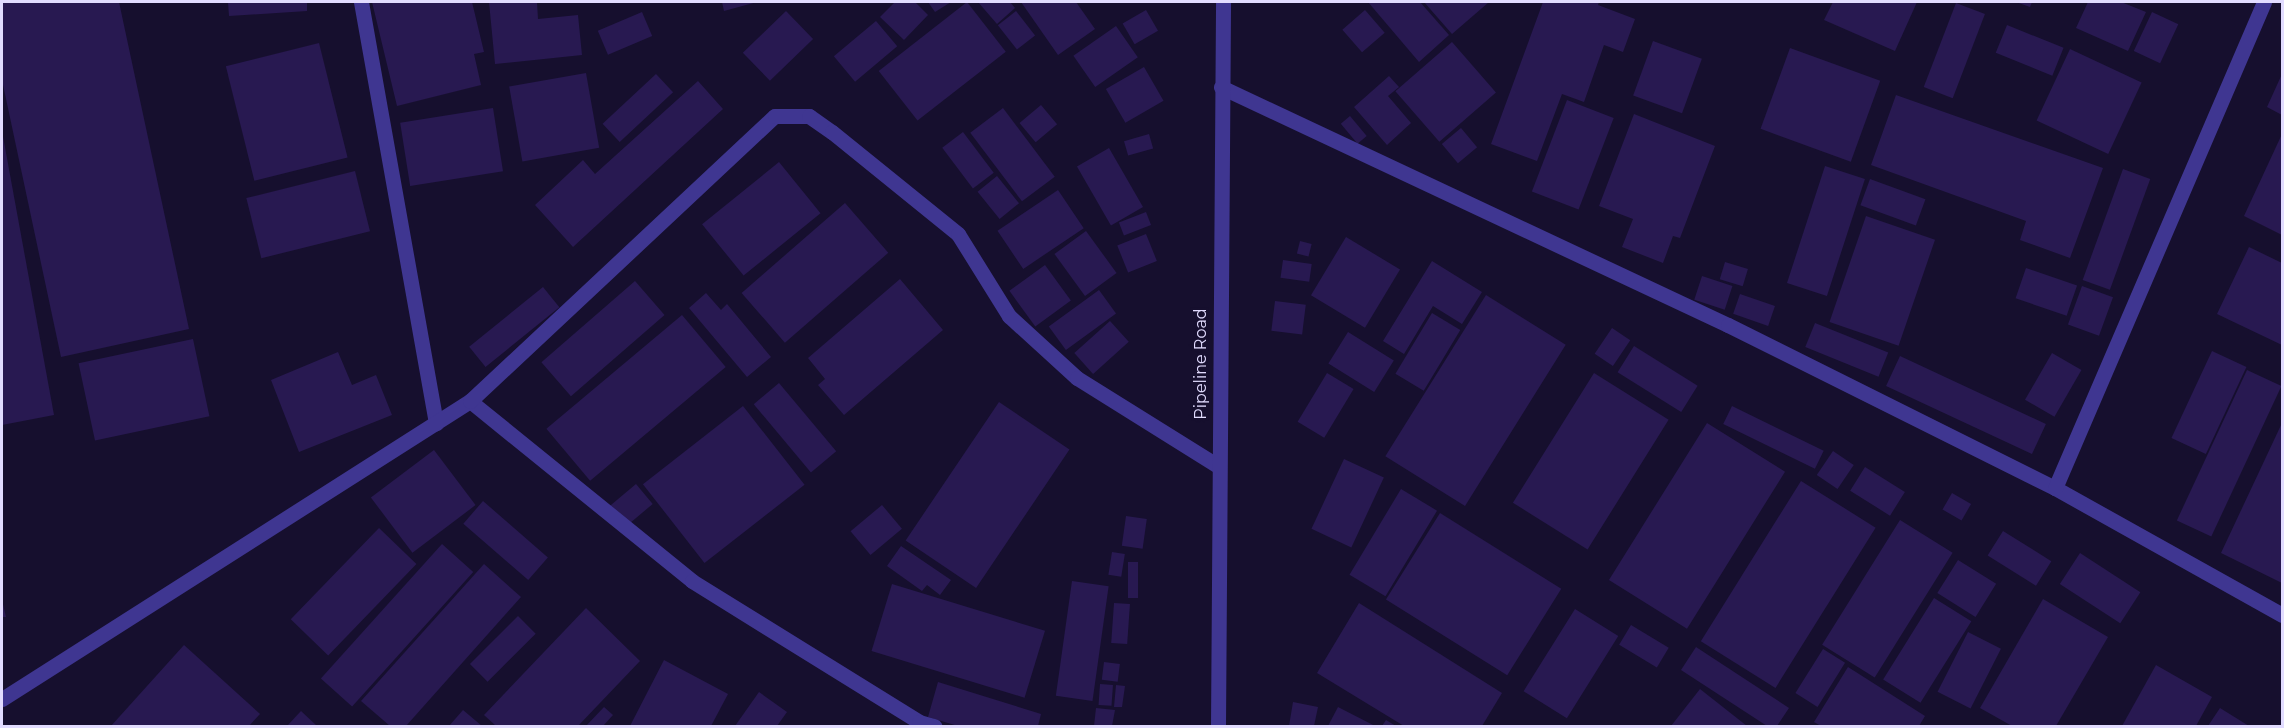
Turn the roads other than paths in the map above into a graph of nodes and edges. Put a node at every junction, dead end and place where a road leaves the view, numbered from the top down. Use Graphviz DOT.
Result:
graph roads {
  1 [pos="361,2"];
  2 [pos="1222,2"];
  3 [pos="2264,2"];
  4 [pos="1221,87"];
  5 [pos="470,401"];
  6 [pos="436,423"];
  7 [pos="1218,466"];
  8 [pos="2055,488"];
  9 [pos="2283,615"];
  10 [pos="2,699"];
  11 [pos="934,726"];
  12 [pos="1218,726"];
  1 -- 6 [label="street"];
  2 -- 4 [label="street, Pipeline Road"];
  3 -- 8 [label="street"];
  4 -- 7 [label="street, Pipeline Road"];
  4 -- 8 [label="street"];
  5 -- 6 [label="street"];
  5 -- 7 [label="street"];
  5 -- 11 [label="street"];
  6 -- 10 [label="street"];
  7 -- 12 [label="street, Pipeline Road"];
  8 -- 9 [label="street"];
}
